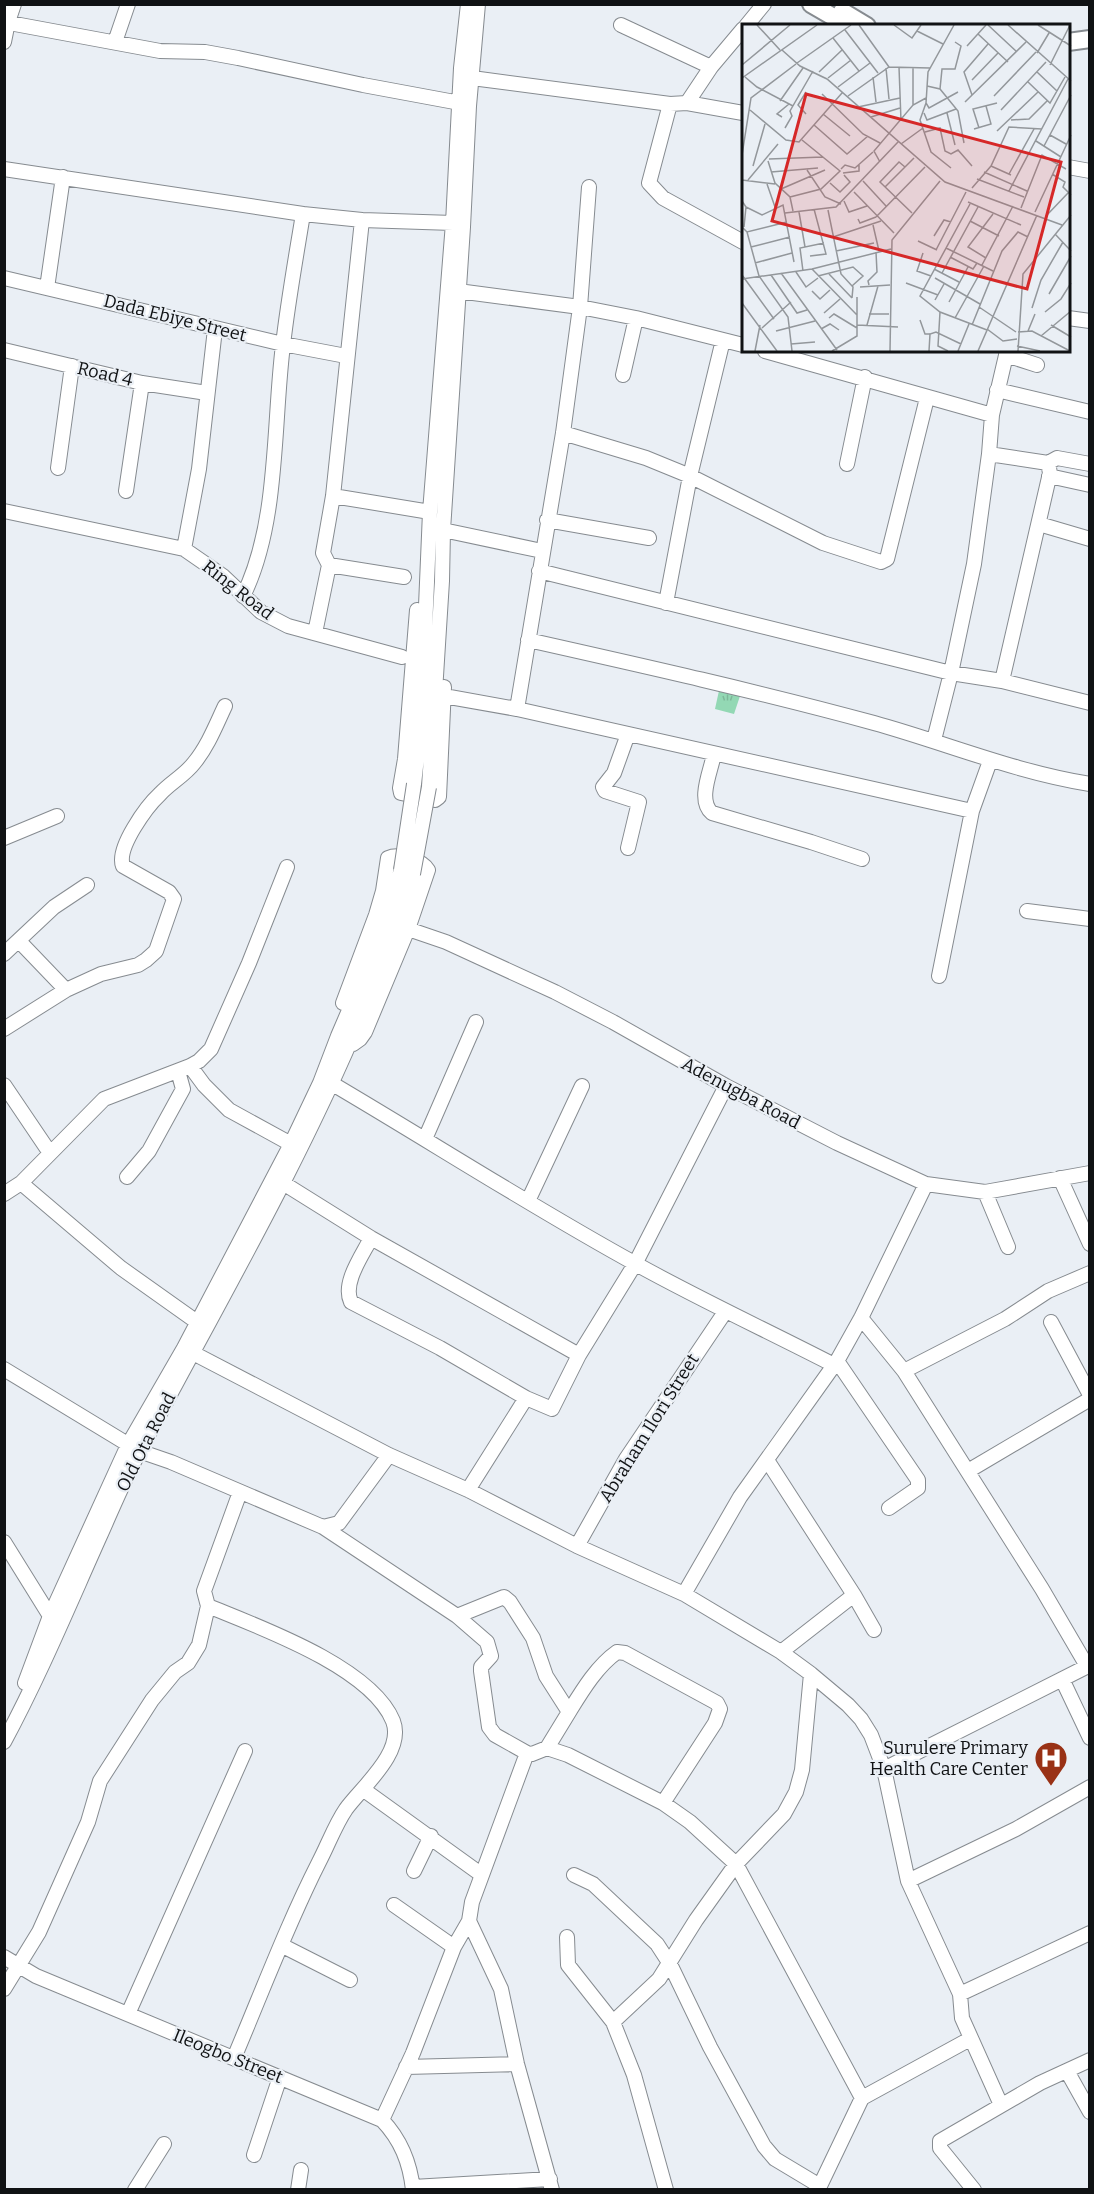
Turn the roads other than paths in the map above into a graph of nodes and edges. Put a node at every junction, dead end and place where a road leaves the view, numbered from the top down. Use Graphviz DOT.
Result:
graph roads {
  1 [pos="14,4"];
  2 [pos="128,4"];
  3 [pos="478,4"];
  4 [pos="764,4"];
  5 [pos="811,4"];
  6 [pos="830,4"];
  7 [pos="467,5"];
  8 [pos="6,22"];
  9 [pos="748,24"];
  10 [pos="846,24"];
  11 [pos="864,24"];
  12 [pos="621,25"];
  13 [pos="742,30"];
  14 [pos="1089,39"];
  15 [pos="4,42"];
  16 [pos="116,42"];
  17 [pos="1070,42"];
  18 [pos="1089,49"];
  19 [pos="1070,53"];
  20 [pos="711,67"];
  21 [pos="472,78"];
  22 [pos="460,103"];
  23 [pos="687,103"];
  24 [pos="670,104"];
  25 [pos="742,113"];
  26 [pos="1070,167"];
  27 [pos="4,168"];
  28 [pos="1089,171"];
  29 [pos="63,177"];
  30 [pos="589,187"];
  31 [pos="303,214"];
  32 [pos="362,220"];
  33 [pos="453,223"];
  34 [pos="742,241"];
  35 [pos="4,278"];
  36 [pos="47,288"];
  37 [pos="458,291"];
  38 [pos="580,307"];
  39 [pos="636,318"];
  40 [pos="1070,318"];
  41 [pos="1089,321"];
  42 [pos="215,328"];
  43 [pos="723,340"];
  44 [pos="283,344"];
  45 [pos="742,345"];
  46 [pos="4,351"];
  47 [pos="769,352"];
  48 [pos="1007,353"];
  49 [pos="346,356"];
  50 [pos="1037,365"];
  51 [pos="72,366"];
  52 [pos="623,375"];
  53 [pos="865,377"];
  54 [pos="142,383"];
  55 [pos="997,390"];
  56 [pos="207,393"];
  57 [pos="927,398"];
  58 [pos="1089,412"];
  59 [pos="992,415"];
  60 [pos="563,433"];
  61 [pos="989,454"];
  62 [pos="847,464"];
  63 [pos="1089,464"];
  64 [pos="58,468"];
  65 [pos="1049,470"];
  66 [pos="690,476"];
  67 [pos="1089,485"];
  68 [pos="126,491"];
  69 [pos="333,496"];
  70 [pos="4,511"];
  71 [pos="424,511"];
  72 [pos="547,520"];
  73 [pos="1039,524"];
  74 [pos="443,530"];
  75 [pos="650,538"];
  76 [pos="1089,539"];
  77 [pos="184,549"];
  78 [pos="542,551"];
  79 [pos="329,565"];
  80 [pos="539,571"];
  81 [pos="404,577"];
  82 [pos="426,577"];
  83 [pos="442,581"];
  84 [pos="243,596"];
  85 [pos="666,603"];
  86 [pos="315,633"];
  87 [pos="528,640"];
  88 [pos="402,657"];
  89 [pos="951,673"];
  90 [pos="1002,681"];
  91 [pos="444,696"];
  92 [pos="1089,703"];
  93 [pos="225,706"];
  94 [pos="517,709"];
  95 [pos="628,734"];
  96 [pos="934,740"];
  97 [pos="714,754"];
  98 [pos="990,761"];
  99 [pos="1089,784"];
  100 [pos="972,811"];
  101 [pos="57,816"];
  102 [pos="4,838"];
  103 [pos="628,848"];
  104 [pos="862,859"];
  105 [pos="287,867"];
  106 [pos="407,872"];
  107 [pos="87,885"];
  108 [pos="1027,910"];
  109 [pos="1089,919"];
  110 [pos="408,929"];
  111 [pos="19,941"];
  112 [pos="4,954"];
  113 [pos="939,976"];
  114 [pos="66,990"];
  115 [pos="476,1022"];
  116 [pos="4,1029"];
  117 [pos="338,1036"];
  118 [pos="348,1046"];
  119 [pos="184,1069"];
  120 [pos="331,1083"];
  121 [pos="4,1085"];
  122 [pos="582,1086"];
  123 [pos="726,1086"];
  124 [pos="425,1139"];
  125 [pos="296,1146"];
  126 [pos="51,1153"];
  127 [pos="1089,1173"];
  128 [pos="127,1177"];
  129 [pos="1059,1178"];
  130 [pos="21,1183"];
  131 [pos="283,1183"];
  132 [pos="926,1184"];
  133 [pos="985,1192"];
  134 [pos="4,1194"];
  135 [pos="528,1201"];
  136 [pos="371,1238"];
  137 [pos="1089,1244"];
  138 [pos="1008,1247"];
  139 [pos="635,1264"];
  140 [pos="1089,1274"];
  141 [pos="725,1311"];
  142 [pos="861,1318"];
  143 [pos="197,1322"];
  144 [pos="1051,1322"];
  145 [pos="193,1353"];
  146 [pos="579,1355"];
  147 [pos="836,1363"];
  148 [pos="904,1371"];
  149 [pos="8,1373"];
  150 [pos="1089,1397"];
  151 [pos="526,1398"];
  152 [pos="134,1448"];
  153 [pos="389,1455"];
  154 [pos="767,1460"];
  155 [pos="968,1471"];
  156 [pos="468,1490"];
  157 [pos="240,1492"];
  158 [pos="890,1508"];
  159 [pos="323,1527"];
  160 [pos="4,1542"];
  161 [pos="577,1546"];
  162 [pos="684,1594"];
  163 [pos="854,1595"];
  164 [pos="208,1606"];
  165 [pos="50,1616"];
  166 [pos="457,1616"];
  167 [pos="874,1630"];
  168 [pos="781,1652"];
  169 [pos="1088,1665"];
  170 [pos="811,1674"];
  171 [pos="1062,1679"];
  172 [pos="569,1712"];
  173 [pos="4,1722"];
  174 [pos="1089,1738"];
  175 [pos="4,1742"];
  176 [pos="547,1748"];
  177 [pos="245,1751"];
  178 [pos="527,1753"];
  179 [pos="884,1769"];
  180 [pos="1089,1787"];
  181 [pos="364,1791"];
  182 [pos="663,1803"];
  183 [pos="431,1836"];
  184 [pos="736,1864"];
  185 [pos="414,1871"];
  186 [pos="483,1875"];
  187 [pos="574,1875"];
  188 [pos="908,1881"];
  189 [pos="394,1905"];
  190 [pos="469,1921"];
  191 [pos="1089,1933"];
  192 [pos="567,1937"];
  193 [pos="281,1945"];
  194 [pos="454,1947"];
  195 [pos="4,1957"];
  196 [pos="670,1964"];
  197 [pos="17,1965"];
  198 [pos="350,1980"];
  199 [pos="4,1989"];
  200 [pos="960,1994"];
  201 [pos="128,2014"];
  202 [pos="613,2022"];
  203 [pos="970,2039"];
  204 [pos="234,2058"];
  205 [pos="1089,2060"];
  206 [pos="517,2064"];
  207 [pos="406,2067"];
  208 [pos="1067,2072"];
  209 [pos="280,2077"];
  210 [pos="862,2098"];
  211 [pos="1001,2105"];
  212 [pos="1089,2112"];
  213 [pos="382,2120"];
  214 [pos="164,2144"];
  215 [pos="254,2155"];
  216 [pos="301,2170"];
  217 [pos="551,2184"];
  218 [pos="413,2188"];
  219 [pos="819,2188"];
  220 [pos="135,2190"];
  221 [pos="298,2190"];
  222 [pos="666,2190"];
  223 [pos="974,2190"];
  1 -- 8 [label="street"];
  2 -- 16 [label="street"];
  3 -- 21 [label="street"];
  4 -- 9 [label="street"];
  5 -- 10 [label="main road"];
  6 -- 11 [label="main road"];
  7 -- 22 [label="street"];
  8 -- 15 [label="street"];
  8 -- 16 [label="street"];
  12 -- 20 [label="street"];
  13 -- 20 [label="street"];
  14 -- 17 [label="main road"];
  16 -- 22 [label="street"];
  18 -- 19 [label="main road"];
  20 -- 23 [label="street"];
  21 -- 24 [label="street"];
  21 -- 37 [label="street"];
  22 -- 33 [label="street"];
  23 -- 24 [label="street"];
  23 -- 25 [label="street"];
  24 -- 34 [label="street"];
  26 -- 28 [label="street"];
  27 -- 29 [label="street"];
  29 -- 31 [label="street"];
  29 -- 36 [label="street"];
  30 -- 38 [label="street"];
  31 -- 32 [label="street"];
  31 -- 44 [label="street"];
  32 -- 33 [label="street"];
  32 -- 49 [label="street"];
  33 -- 82 [label="street"];
  35 -- 36 [label="street, Dada Ebiye Street"];
  36 -- 42 [label="street, Dada Ebiye Street"];
  37 -- 38 [label="street"];
  37 -- 74 [label="street"];
  38 -- 39 [label="street"];
  38 -- 60 [label="street"];
  39 -- 43 [label="street"];
  39 -- 52 [label="street"];
  40 -- 41 [label="street"];
  42 -- 44 [label="street, Dada Ebiye Street"];
  42 -- 56 [label="street"];
  43 -- 45 [label="street"];
  43 -- 66 [label="street"];
  44 -- 49 [label="street, Dada Ebiye Street"];
  44 -- 84 [label="street"];
  46 -- 51 [label="street, Road 4"];
  47 -- 53 [label="street"];
  48 -- 50 [label="street"];
  48 -- 55 [label="street"];
  49 -- 69 [label="street"];
  51 -- 54 [label="street, Road 4"];
  51 -- 64 [label="street"];
  53 -- 57 [label="street"];
  53 -- 62 [label="street"];
  54 -- 56 [label="street, Road 4"];
  54 -- 68 [label="street"];
  55 -- 58 [label="street"];
  55 -- 59 [label="street"];
  56 -- 77 [label="street"];
  57 -- 59 [label="street"];
  57 -- 66 [label="street"];
  59 -- 61 [label="street"];
  60 -- 66 [label="street"];
  60 -- 72 [label="street"];
  61 -- 65 [label="street"];
  61 -- 89 [label="street"];
  63 -- 65 [label="street"];
  65 -- 67 [label="street"];
  65 -- 73 [label="street"];
  66 -- 85 [label="street"];
  69 -- 71 [label="street"];
  69 -- 79 [label="street"];
  70 -- 77 [label="street, Ring Road"];
  72 -- 75 [label="street"];
  72 -- 78 [label="street"];
  73 -- 76 [label="street"];
  73 -- 90 [label="street"];
  74 -- 78 [label="street"];
  74 -- 83 [label="street"];
  77 -- 84 [label="street, Ring Road"];
  78 -- 80 [label="street"];
  79 -- 81 [label="street"];
  79 -- 86 [label="street"];
  80 -- 85 [label="street"];
  80 -- 87 [label="street"];
  82 -- 91 [label="street"];
  82 -- 106 [label="street, bridge"];
  83 -- 91 [label="street"];
  83 -- 106 [label="street, bridge"];
  84 -- 86 [label="street, Ring Road"];
  85 -- 89 [label="street"];
  86 -- 88 [label="street, Ring Road"];
  87 -- 94 [label="street"];
  87 -- 96 [label="street"];
  89 -- 90 [label="street"];
  89 -- 96 [label="street"];
  90 -- 92 [label="street"];
  91 -- 94 [label="street"];
  93 -- 114 [label="street"];
  94 -- 95 [label="street"];
  95 -- 97 [label="street"];
  95 -- 103 [label="street"];
  96 -- 98 [label="street"];
  97 -- 100 [label="street"];
  97 -- 104 [label="street"];
  98 -- 99 [label="street"];
  98 -- 100 [label="street"];
  100 -- 113 [label="street"];
  101 -- 102 [label="street"];
  105 -- 119 [label="street"];
  106 -- 117 [label="street"];
  106 -- 118 [label="street"];
  107 -- 111 [label="street"];
  108 -- 109 [label="street"];
  110 -- 117 [label="street"];
  110 -- 118 [label="street"];
  110 -- 123 [label="street, Adenugba Road"];
  111 -- 112 [label="street"];
  111 -- 114 [label="street"];
  114 -- 116 [label="street"];
  115 -- 124 [label="street"];
  117 -- 125 [label="street"];
  118 -- 120 [label="street"];
  119 -- 125 [label="street"];
  119 -- 126 [label="street"];
  119 -- 128 [label="street"];
  120 -- 124 [label="street"];
  120 -- 125 [label="street"];
  121 -- 126 [label="street"];
  122 -- 135 [label="street"];
  123 -- 132 [label="street, Adenugba Road"];
  123 -- 139 [label="street"];
  124 -- 135 [label="street"];
  125 -- 131 [label="street, Old Ota Road"];
  125 -- 143 [label="street, Old Ota Road"];
  126 -- 130 [label="street"];
  127 -- 129 [label="street, Adenugba Road"];
  129 -- 133 [label="street, Adenugba Road"];
  129 -- 137 [label="street"];
  130 -- 134 [label="street"];
  130 -- 143 [label="street"];
  131 -- 136 [label="street"];
  131 -- 145 [label="street, Old Ota Road"];
  132 -- 133 [label="street, Adenugba Road"];
  132 -- 142 [label="street"];
  133 -- 138 [label="street"];
  135 -- 139 [label="street"];
  136 -- 146 [label="street"];
  136 -- 151 [label="street"];
  139 -- 141 [label="street"];
  139 -- 146 [label="street"];
  140 -- 148 [label="street"];
  141 -- 147 [label="street"];
  141 -- 161 [label="street, Abraham Ilori Street"];
  142 -- 147 [label="street"];
  142 -- 148 [label="street"];
  143 -- 152 [label="street, Old Ota Road"];
  144 -- 150 [label="street"];
  145 -- 152 [label="street, Old Ota Road"];
  145 -- 153 [label="street"];
  146 -- 151 [label="street"];
  147 -- 154 [label="street"];
  147 -- 158 [label="street"];
  148 -- 155 [label="street"];
  149 -- 152 [label="street"];
  150 -- 155 [label="street"];
  151 -- 156 [label="street"];
  152 -- 157 [label="street"];
  152 -- 165 [label="street, Old Ota Road"];
  152 -- 175 [label="street, Old Ota Road"];
  153 -- 156 [label="street"];
  153 -- 159 [label="street"];
  154 -- 162 [label="street"];
  154 -- 163 [label="street"];
  155 -- 169 [label="street"];
  156 -- 161 [label="street"];
  157 -- 159 [label="street"];
  157 -- 164 [label="street"];
  159 -- 166 [label="street"];
  160 -- 165 [label="street"];
  161 -- 162 [label="street"];
  162 -- 168 [label="street"];
  163 -- 167 [label="street"];
  163 -- 168 [label="street"];
  164 -- 181 [label="street"];
  164 -- 197 [label="street"];
  165 -- 173 [label="street, Old Ota Road"];
  166 -- 172 [label="street"];
  166 -- 178 [label="street"];
  168 -- 170 [label="street"];
  169 -- 171 [label="street"];
  170 -- 179 [label="street"];
  170 -- 184 [label="street"];
  171 -- 174 [label="street"];
  171 -- 179 [label="street"];
  172 -- 176 [label="street"];
  172 -- 182 [label="street"];
  176 -- 178 [label="street"];
  176 -- 182 [label="street"];
  177 -- 201 [label="street"];
  178 -- 186 [label="street"];
  179 -- 188 [label="street"];
  180 -- 188 [label="street"];
  181 -- 183 [label="street"];
  181 -- 193 [label="street"];
  182 -- 184 [label="street"];
  183 -- 185 [label="street"];
  183 -- 186 [label="street"];
  184 -- 196 [label="street"];
  184 -- 210 [label="street"];
  186 -- 190 [label="street"];
  187 -- 196 [label="street"];
  188 -- 200 [label="street"];
  189 -- 194 [label="street"];
  190 -- 194 [label="street"];
  190 -- 206 [label="street"];
  191 -- 200 [label="street"];
  192 -- 202 [label="street"];
  193 -- 198 [label="street"];
  193 -- 204 [label="street"];
  194 -- 207 [label="street"];
  195 -- 197 [label="street, Ileogbo Street"];
  196 -- 202 [label="street"];
  196 -- 219 [label="street"];
  197 -- 199 [label="street"];
  197 -- 201 [label="street, Ileogbo Street"];
  200 -- 203 [label="street"];
  201 -- 204 [label="street, Ileogbo Street"];
  202 -- 222 [label="street"];
  203 -- 210 [label="street"];
  203 -- 211 [label="street"];
  204 -- 209 [label="street, Ileogbo Street"];
  205 -- 208 [label="street"];
  206 -- 207 [label="street"];
  206 -- 217 [label="street"];
  207 -- 213 [label="street"];
  208 -- 211 [label="street"];
  208 -- 212 [label="street"];
  209 -- 213 [label="street, Ileogbo Street"];
  209 -- 215 [label="street"];
  210 -- 219 [label="street"];
  211 -- 223 [label="street"];
  213 -- 218 [label="street, Ileogbo Street"];
  214 -- 220 [label="street"];
  216 -- 221 [label="street"];
  217 -- 218 [label="street"];
}
